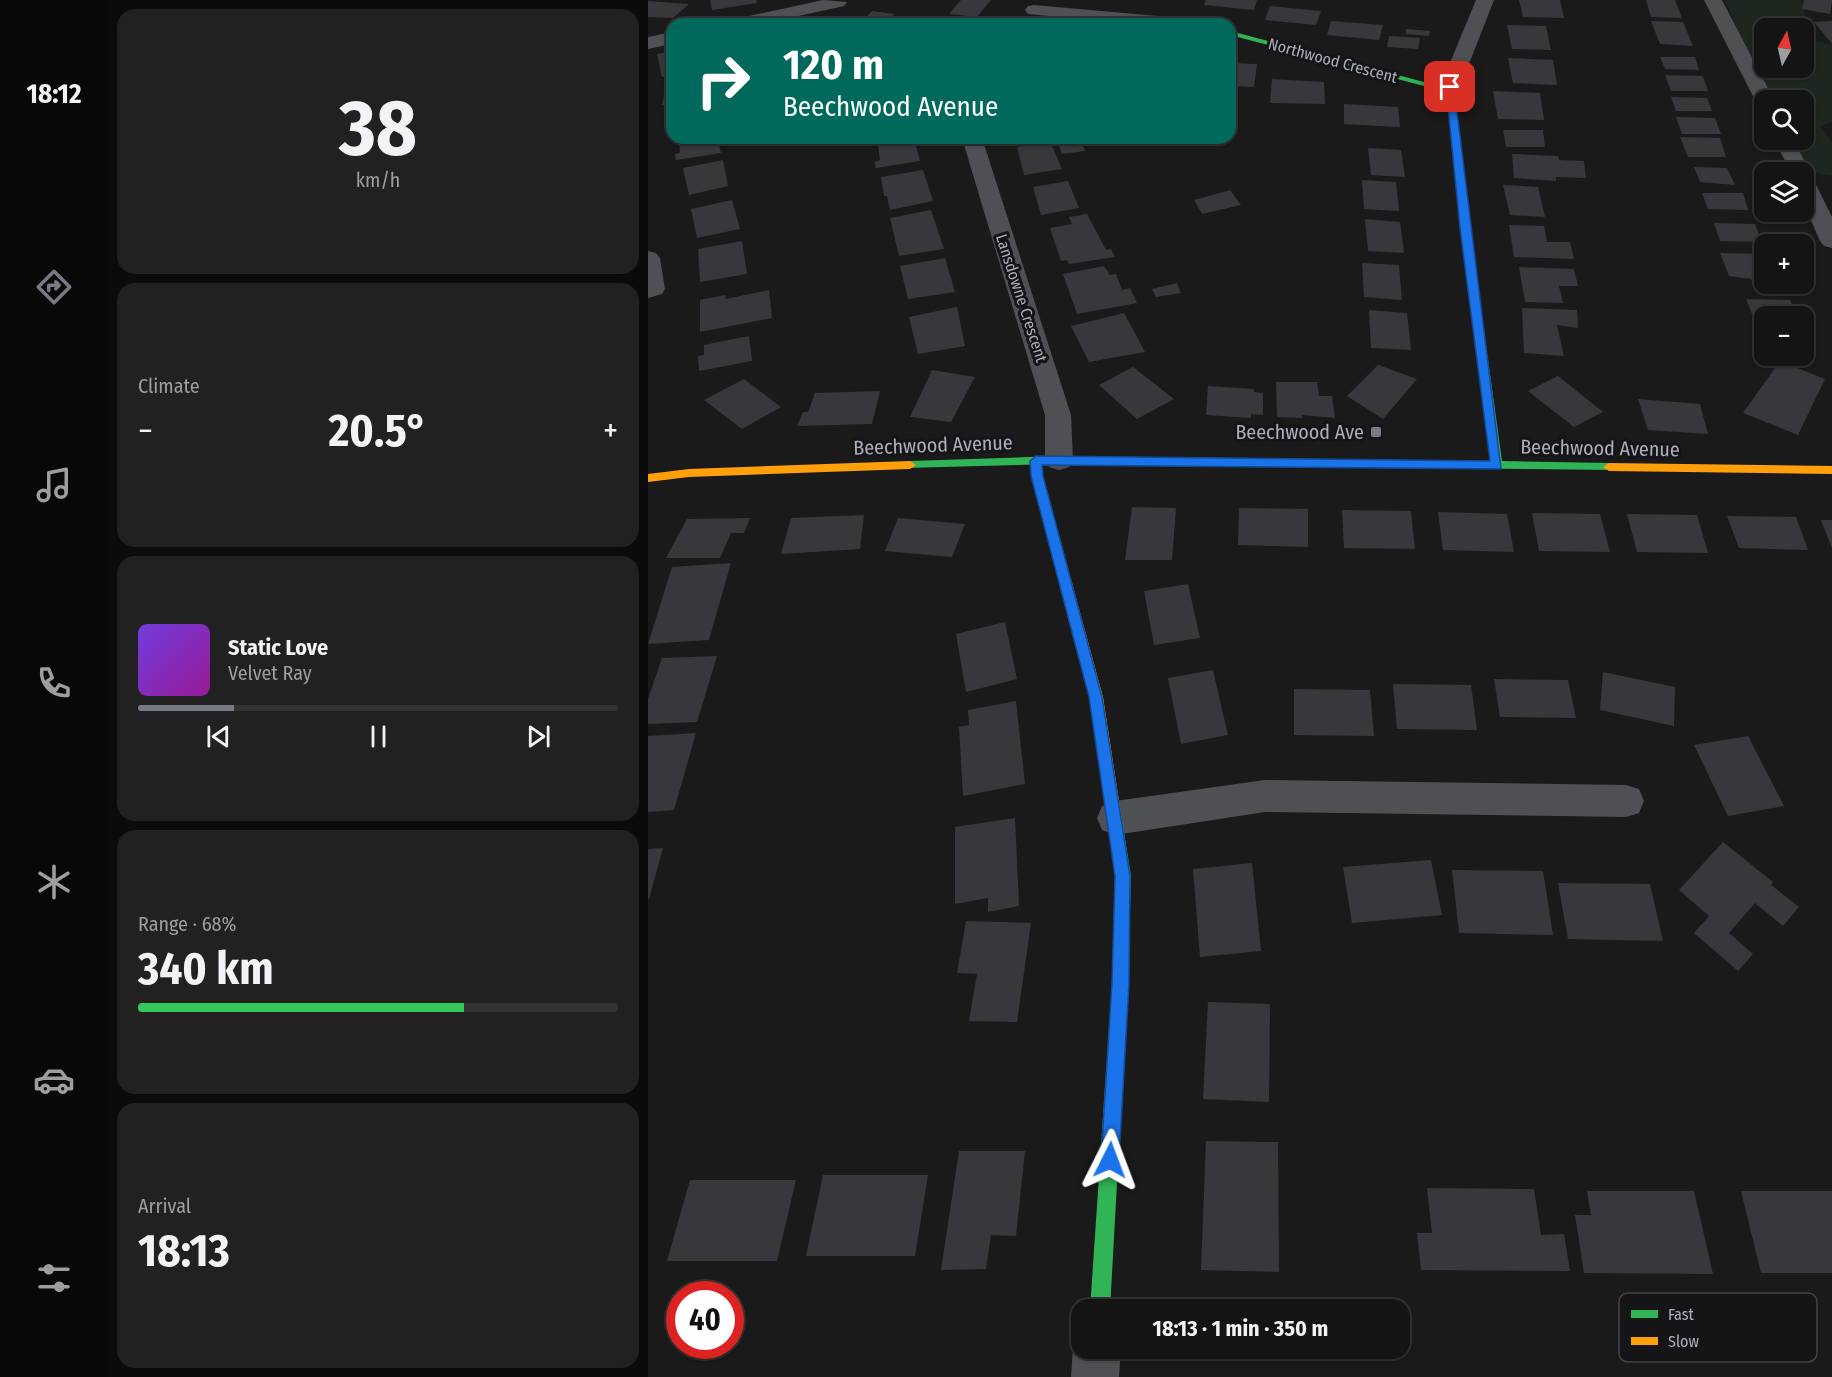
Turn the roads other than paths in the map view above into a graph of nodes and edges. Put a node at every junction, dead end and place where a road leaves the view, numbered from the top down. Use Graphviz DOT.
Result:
graph roads {
  1 [pos="1485,0"];
  2 [pos="1713,0"];
  3 [pos="838,3"];
  4 [pos="1033,11"];
  5 [pos="766,18"];
  6 [pos="1119,18"];
  7 [pos="1236,35"];
  8 [pos="666,39"];
  9 [pos="648,43"];
  10 [pos="1450,87"];
  11 [pos="1759,90"];
  12 [pos="974,144"];
  13 [pos="1814,193"];
  14 [pos="1832,241"];
  15 [pos="648,258"];
  16 [pos="648,290"];
  17 [pos="1047,460"];
  18 [pos="1497,466"];
  19 [pos="1832,470"];
  20 [pos="648,478"];
  21 [pos="1626,801"];
  22 [pos="1115,818"];
  23 [pos="1101,1299"];
  24 [pos="1096,1359"];
  25 [pos="1095,1377"];
  1 -- 10 [label="street"];
  2 -- 11 [label="street"];
  3 -- 5 [label="street"];
  4 -- 6 [label="street"];
  7 -- 10 [label="street, Northwood Crescent"];
  8 -- 9 [label="street"];
  10 -- 18 [label="street"];
  12 -- 17 [label="street, Lansdowne Crescent"];
  13 -- 14 [label="street"];
  15 -- 16 [label="street"];
  17 -- 18 [label="street, Beechwood Avenue"];
  17 -- 20 [label="street, Beechwood Avenue"];
  17 -- 22 [label="street, Lansdowne Crescent"];
  18 -- 19 [label="street, Beechwood Avenue"];
  21 -- 22 [label="street"];
  22 -- 23 [label="street, Lansdowne Crescent"];
  24 -- 25 [label="street"];
}
